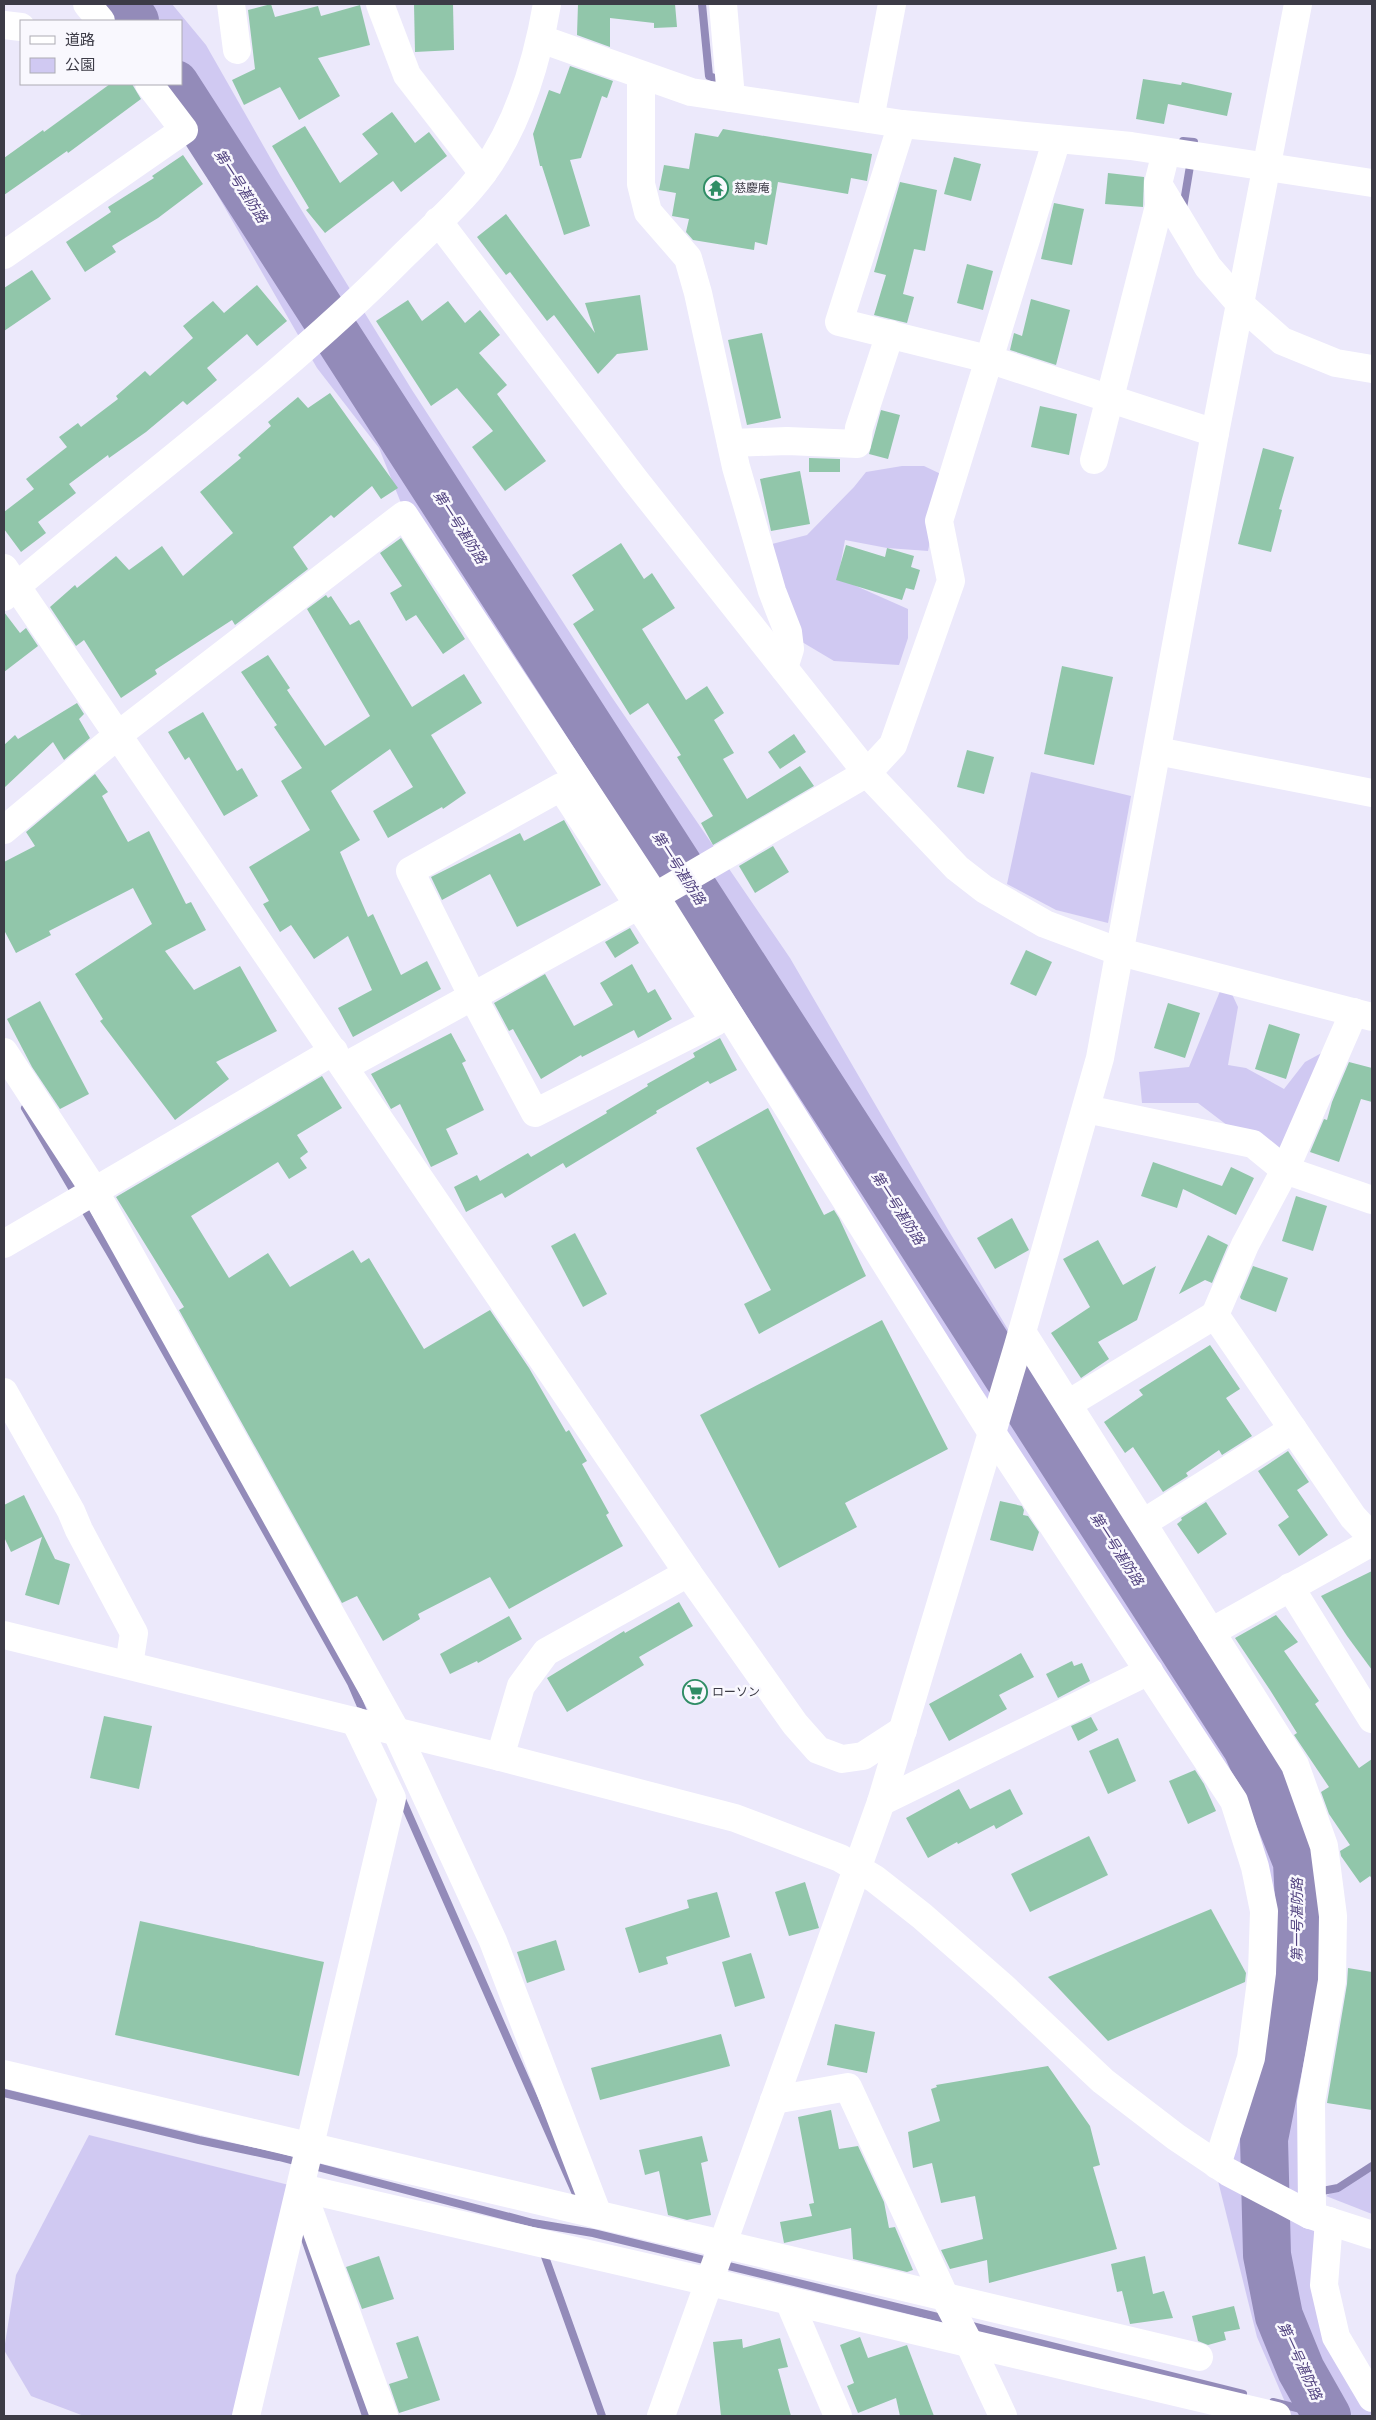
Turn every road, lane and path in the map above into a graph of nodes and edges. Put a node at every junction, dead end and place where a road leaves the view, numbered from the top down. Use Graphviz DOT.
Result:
graph roads {
  1 [pos="88,4"];
  2 [pos="231,4"];
  3 [pos="380,4"];
  4 [pos="547,4"];
  5 [pos="723,4"];
  6 [pos="892,4"];
  7 [pos="1298,4"];
  8 [pos="101,20"];
  9 [pos="4,25"];
  10 [pos="20,27"];
  11 [pos="541,39"];
  12 [pos="237,50"];
  13 [pos="641,75"];
  14 [pos="150,85"];
  15 [pos="730,90"];
  16 [pos="870,119"];
  17 [pos="902,124"];
  18 [pos="1057,139"];
  19 [pos="1166,152"];
  20 [pos="1268,167"];
  21 [pos="483,173"];
  22 [pos="1372,183"];
  23 [pos="1158,184"];
  24 [pos="438,222"];
  25 [pos="4,255"];
  26 [pos="1241,305"];
  27 [pos="890,334"];
  28 [pos="988,358"];
  29 [pos="1372,369"];
  30 [pos="1111,399"];
  31 [pos="1215,434"];
  32 [pos="731,443"];
  33 [pos="1094,460"];
  34 [pos="8,584"];
  35 [pos="784,668"];
  36 [pos="118,736"];
  37 [pos="1157,752"];
  38 [pos="867,773"];
  39 [pos="1372,793"];
  40 [pos="4,830"];
  41 [pos="651,898"];
  42 [pos="1120,952"];
  43 [pos="472,996"];
  44 [pos="1363,1014"];
  45 [pos="4,1052"];
  46 [pos="339,1059"];
  47 [pos="1086,1109"];
  48 [pos="1285,1170"];
  49 [pos="93,1191"];
  50 [pos="1372,1200"];
  51 [pos="4,1244"];
  52 [pos="1215,1315"];
  53 [pos="1020,1339"];
  54 [pos="4,1392"];
  55 [pos="1068,1404"];
  56 [pos="994,1426"];
  57 [pos="1292,1429"];
  58 [pos="1143,1523"];
  59 [pos="1372,1537"];
  60 [pos="1372,1542"];
  61 [pos="688,1573"];
  62 [pos="1290,1587"];
  63 [pos="1212,1632"];
  64 [pos="4,1635"];
  65 [pos="129,1665"];
  66 [pos="1149,1672"];
  67 [pos="1372,1719"];
  68 [pos="355,1721"];
  69 [pos="903,1730"];
  70 [pos="396,1731"];
  71 [pos="500,1756"];
  72 [pos="881,1802"];
  73 [pos="857,1867"];
  74 [pos="4,2074"];
  75 [pos="774,2100"];
  76 [pos="310,2146"];
  77 [pos="1223,2169"];
  78 [pos="301,2188"];
  79 [pos="598,2215"];
  80 [pos="1319,2218"];
  81 [pos="1372,2235"];
  82 [pos="723,2245"];
  83 [pos="710,2282"];
  84 [pos="946,2300"];
  85 [pos="788,2301"];
  86 [pos="969,2342"];
  87 [pos="1199,2357"];
  88 [pos="1372,2398"];
  89 [pos="246,2416"];
  90 [pos="384,2416"];
  91 [pos="661,2416"];
  92 [pos="838,2416"];
  93 [pos="1003,2416"];
  94 [pos="1277,2416"];
  1 -- 8 [label="street"];
  2 -- 12 [label="street"];
  3 -- 21 [label="street"];
  4 -- 11 [label="street"];
  5 -- 15 [label="street"];
  6 -- 16 [label="street"];
  7 -- 20 [label="street"];
  9 -- 10 [label="street"];
  11 -- 13 [label="street"];
  11 -- 21 [label="street"];
  13 -- 15 [label="street"];
  13 -- 32 [label="street"];
  14 -- 25 [label="street"];
  15 -- 16 [label="street"];
  16 -- 17 [label="street"];
  17 -- 18 [label="street"];
  17 -- 27 [label="street"];
  18 -- 19 [label="street"];
  18 -- 28 [label="street"];
  19 -- 20 [label="street"];
  19 -- 23 [label="street"];
  20 -- 22 [label="street"];
  20 -- 26 [label="street"];
  21 -- 24 [label="street"];
  23 -- 26 [label="street"];
  23 -- 30 [label="street"];
  24 -- 34 [label="street"];
  24 -- 35 [label="street"];
  26 -- 29 [label="street"];
  26 -- 31 [label="street"];
  27 -- 28 [label="street"];
  27 -- 32 [label="street"];
  28 -- 30 [label="street"];
  28 -- 38 [label="street"];
  30 -- 31 [label="street"];
  30 -- 33 [label="street"];
  31 -- 37 [label="street"];
  32 -- 35 [label="street"];
  34 -- 36 [label="street"];
  35 -- 38 [label="street"];
  36 -- 40 [label="street"];
  36 -- 41 [label="street"];
  36 -- 46 [label="street"];
  37 -- 39 [label="street"];
  37 -- 42 [label="street"];
  38 -- 41 [label="street"];
  38 -- 42 [label="street"];
  41 -- 43 [label="street"];
  41 -- 43 [label="street"];
  41 -- 43 [label="street"];
  41 -- 56 [label="street"];
  42 -- 44 [label="street"];
  42 -- 47 [label="street"];
  43 -- 46 [label="street"];
  44 -- 48 [label="street"];
  45 -- 49 [label="street"];
  46 -- 49 [label="street"];
  46 -- 61 [label="street"];
  47 -- 48 [label="street"];
  47 -- 53 [label="street"];
  48 -- 50 [label="street"];
  48 -- 52 [label="street"];
  49 -- 51 [label="street"];
  49 -- 70 [label="street"];
  52 -- 55 [label="street"];
  52 -- 57 [label="street"];
  53 -- 55 [label="street"];
  53 -- 56 [label="street"];
  54 -- 65 [label="street"];
  55 -- 58 [label="street"];
  56 -- 66 [label="street"];
  56 -- 69 [label="street"];
  57 -- 58 [label="street"];
  57 -- 59 [label="street"];
  58 -- 63 [label="street"];
  60 -- 62 [label="street"];
  61 -- 69 [label="street"];
  61 -- 71 [label="street"];
  62 -- 63 [label="street"];
  62 -- 67 [label="street"];
  63 -- 80 [label="street"];
  64 -- 65 [label="street"];
  65 -- 68 [label="street"];
  66 -- 72 [label="street"];
  66 -- 77 [label="street"];
  68 -- 70 [label="street"];
  68 -- 76 [label="street"];
  69 -- 72 [label="street"];
  70 -- 71 [label="street"];
  70 -- 79 [label="street"];
  71 -- 73 [label="street"];
  72 -- 73 [label="street"];
  73 -- 75 [label="street"];
  73 -- 77 [label="street"];
  74 -- 76 [label="street"];
  75 -- 82 [label="street"];
  75 -- 84 [label="street"];
  76 -- 78 [label="street"];
  76 -- 79 [label="street"];
  77 -- 80 [label="street"];
  78 -- 83 [label="street"];
  78 -- 89 [label="street"];
  78 -- 90 [label="street"];
  79 -- 82 [label="street"];
  80 -- 81 [label="street"];
  80 -- 88 [label="street"];
  82 -- 83 [label="street"];
  82 -- 84 [label="street"];
  83 -- 85 [label="street"];
  83 -- 91 [label="street"];
  84 -- 86 [label="street"];
  84 -- 87 [label="street"];
  85 -- 86 [label="street"];
  85 -- 92 [label="street"];
  86 -- 93 [label="street"];
  86 -- 94 [label="street"];
}
